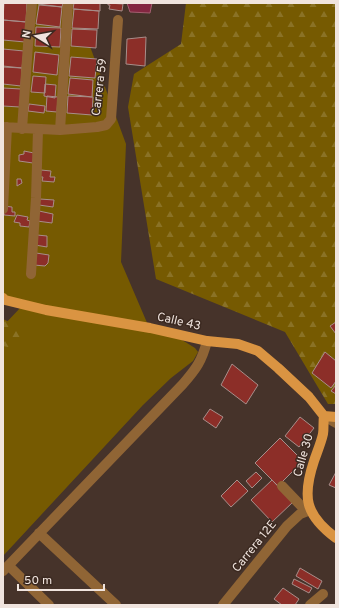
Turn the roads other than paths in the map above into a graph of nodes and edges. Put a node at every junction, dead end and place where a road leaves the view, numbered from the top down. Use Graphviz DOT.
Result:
graph roads {
  1 [pos="32,3"];
  2 [pos="68,3"];
  3 [pos="118,20"];
  4 [pos="5,127"];
  5 [pos="22,129"];
  6 [pos="38,130"];
  7 [pos="60,130"];
  8 [pos="3,209"];
  9 [pos="31,274"];
  10 [pos="3,298"];
  11 [pos="207,342"];
  12 [pos="324,416"];
  13 [pos="336,417"];
  14 [pos="336,423"];
  15 [pos="282,486"];
  16 [pos="308,510"];
  17 [pos="39,533"];
  18 [pos="336,538"];
  19 [pos="6,568"];
  20 [pos="323,594"];
  21 [pos="49,605"];
  22 [pos="116,605"];
  23 [pos="223,605"];
  24 [pos="310,605"];
  1 -- 5 [label="street"];
  2 -- 7 [label="street"];
  3 -- 7 [label="street, Carrera 59"];
  4 -- 5 [label="street, Carrera 59"];
  4 -- 8 [label="street"];
  5 -- 6 [label="street, Carrera 59"];
  6 -- 7 [label="street, Carrera 59"];
  6 -- 9 [label="street"];
  10 -- 11 [label="main road, Calle 43"];
  11 -- 12 [label="main road, Calle 43"];
  11 -- 17 [label="street"];
  12 -- 13 [label="main road"];
  12 -- 14 [label="street"];
  12 -- 16 [label="main road, Calle 30"];
  15 -- 16 [label="street"];
  16 -- 18 [label="main road, Calle 30"];
  16 -- 23 [label="street, Carrera 12E"];
  17 -- 19 [label="street"];
  17 -- 22 [label="street"];
  19 -- 21 [label="street"];
  20 -- 24 [label="street"];
}
